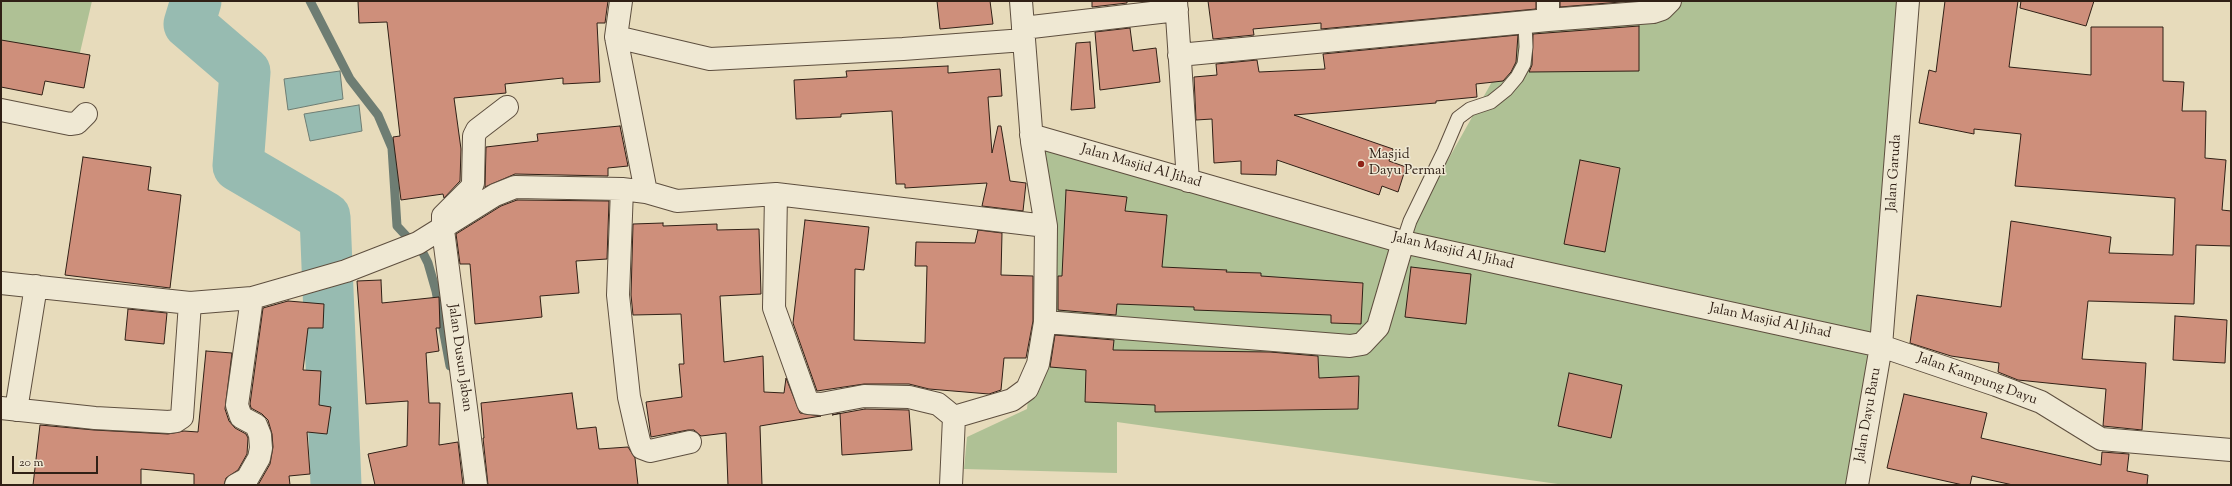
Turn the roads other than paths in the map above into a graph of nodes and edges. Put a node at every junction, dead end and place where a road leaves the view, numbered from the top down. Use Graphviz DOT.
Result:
graph roads {
  1 [pos="621,1"];
  2 [pos="1021,1"];
  3 [pos="1670,1"];
  4 [pos="1908,1"];
  5 [pos="1176,6"];
  6 [pos="1548,11"];
  7 [pos="1525,23"];
  8 [pos="1024,34"];
  9 [pos="616,36"];
  10 [pos="1179,54"];
  11 [pos="507,107"];
  12 [pos="1,110"];
  13 [pos="86,114"];
  14 [pos="1031,135"];
  15 [pos="1188,181"];
  16 [pos="622,189"];
  17 [pos="646,192"];
  18 [pos="776,194"];
  19 [pos="1046,226"];
  20 [pos="442,230"];
  21 [pos="1403,242"];
  22 [pos="1,283"];
  23 [pos="36,286"];
  24 [pos="252,298"];
  25 [pos="190,303"];
  26 [pos="1045,322"];
  27 [pos="1882,346"];
  28 [pos="8,409"];
  29 [pos="954,417"];
  30 [pos="690,442"];
  31 [pos="2231,450"];
  32 [pos="236,485"];
  33 [pos="476,485"];
  34 [pos="951,485"];
  35 [pos="1857,485"];
  1 -- 9 [label="street"];
  2 -- 8 [label="street"];
  3 -- 6 [label="street"];
  4 -- 27 [label="street, Jalan Garuda"];
  5 -- 8 [label="street"];
  5 -- 10 [label="street"];
  6 -- 7 [label="street"];
  7 -- 10 [label="street"];
  7 -- 21 [label="lane"];
  8 -- 9 [label="street"];
  8 -- 14 [label="street"];
  9 -- 17 [label="street"];
  10 -- 15 [label="street"];
  11 -- 20 [label="street"];
  12 -- 13 [label="street"];
  14 -- 15 [label="street, Jalan Masjid Al Jihad"];
  14 -- 19 [label="street"];
  15 -- 21 [label="street, Jalan Masjid Al Jihad"];
  16 -- 17 [label="street"];
  16 -- 20 [label="street"];
  16 -- 30 [label="street"];
  17 -- 18 [label="street"];
  18 -- 19 [label="street"];
  18 -- 29 [label="street"];
  19 -- 26 [label="street"];
  20 -- 24 [label="street"];
  20 -- 33 [label="street, Jalan Dusun Jaban"];
  21 -- 26 [label="street"];
  21 -- 27 [label="street, Jalan Masjid Al Jihad"];
  22 -- 23 [label="street"];
  23 -- 25 [label="street"];
  23 -- 28 [label="street"];
  24 -- 25 [label="street"];
  24 -- 32 [label="street"];
  25 -- 28 [label="street"];
  26 -- 29 [label="street"];
  27 -- 31 [label="street, Jalan Kampung Dayu"];
  27 -- 35 [label="street, Jalan Dayu Baru"];
  29 -- 34 [label="street"];
}
